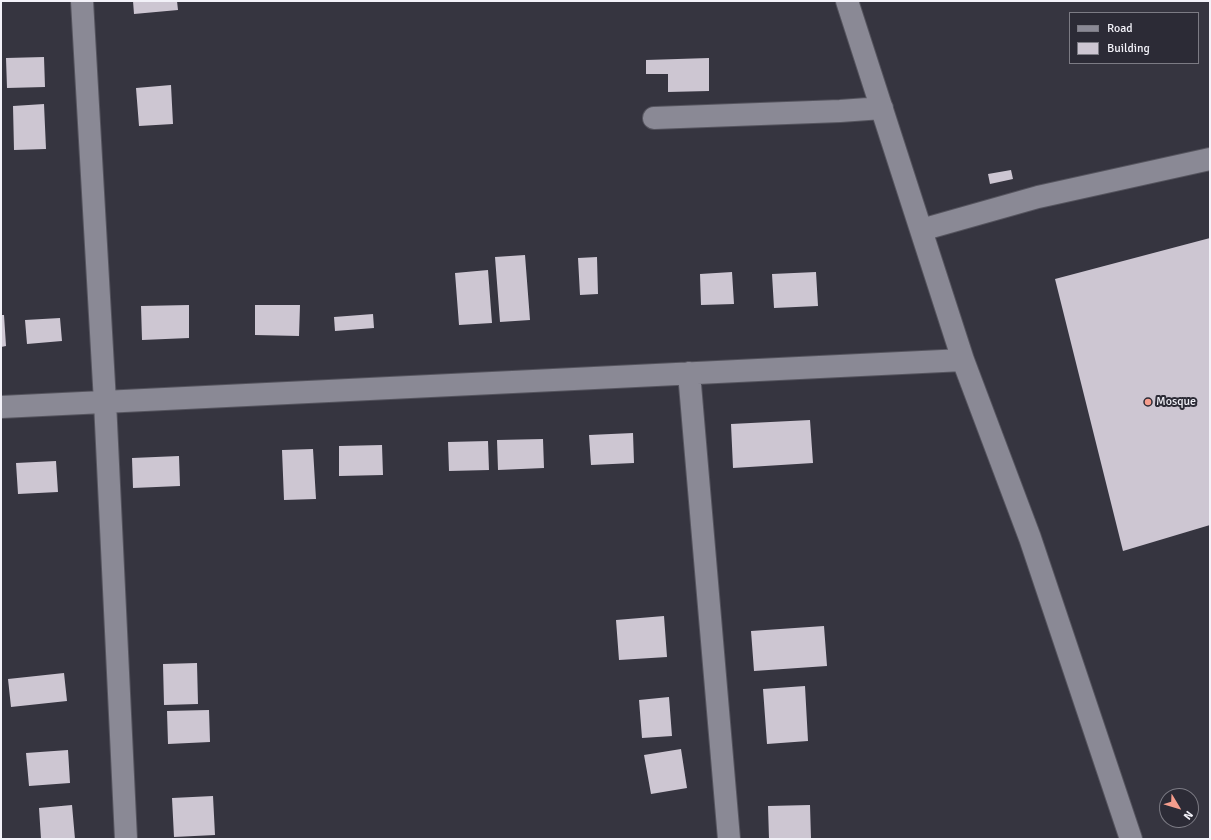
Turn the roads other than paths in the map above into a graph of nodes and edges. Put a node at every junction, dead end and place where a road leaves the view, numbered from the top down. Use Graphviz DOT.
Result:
graph roads {
  1 [pos="82,1"];
  2 [pos="847,1"];
  3 [pos="882,108"];
  4 [pos="654,118"];
  5 [pos="1210,159"];
  6 [pos="921,230"];
  7 [pos="963,360"];
  8 [pos="689,373"];
  9 [pos="105,402"];
  10 [pos="1,407"];
  11 [pos="126,839"];
  12 [pos="729,839"];
  13 [pos="1131,839"];
  1 -- 9 [label="street"];
  2 -- 3 [label="street"];
  3 -- 4 [label="street"];
  3 -- 6 [label="street"];
  5 -- 6 [label="street"];
  6 -- 7 [label="street"];
  7 -- 8 [label="street"];
  7 -- 13 [label="street"];
  8 -- 9 [label="street"];
  8 -- 12 [label="street"];
  9 -- 10 [label="street"];
  9 -- 11 [label="street"];
}
